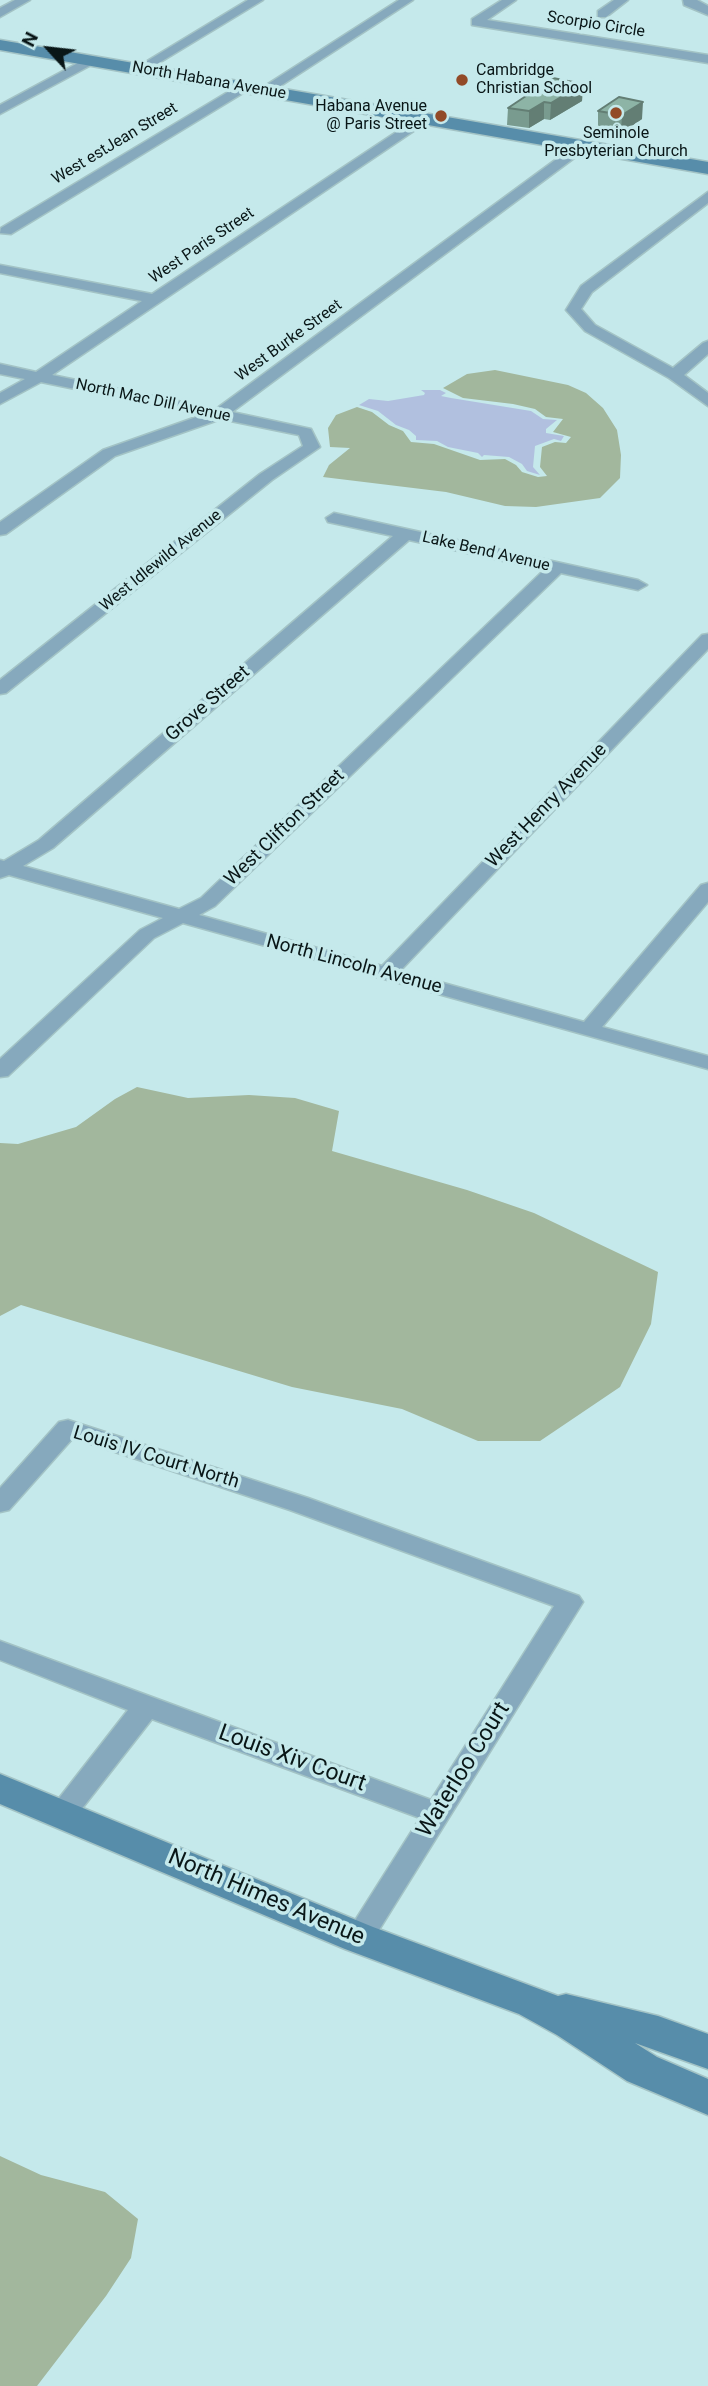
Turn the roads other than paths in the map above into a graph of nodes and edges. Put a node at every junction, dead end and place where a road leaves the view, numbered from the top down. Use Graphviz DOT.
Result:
graph roads {
  1 [pos="24,0"];
  2 [pos="257,0"];
  3 [pos="407,0"];
  4 [pos="510,0"];
  5 [pos="622,0"];
  6 [pos="685,1"];
  7 [pos="708,10"];
  8 [pos="0,13"];
  9 [pos="602,14"];
  10 [pos="0,46"];
  11 [pos="708,59"];
  12 [pos="89,61"];
  13 [pos="140,69"];
  14 [pos="243,87"];
  15 [pos="263,91"];
  16 [pos="0,110"];
  17 [pos="422,119"];
  18 [pos="582,147"];
  19 [pos="708,169"];
  20 [pos="708,195"];
  21 [pos="6,231"];
  22 [pos="0,269"];
  23 [pos="155,299"];
  24 [pos="708,346"];
  25 [pos="0,369"];
  26 [pos="674,375"];
  27 [pos="39,377"];
  28 [pos="0,399"];
  29 [pos="708,401"];
  30 [pos="218,415"];
  31 [pos="305,432"];
  32 [pos="334,518"];
  33 [pos="0,530"];
  34 [pos="405,534"];
  35 [pos="557,568"];
  36 [pos="638,585"];
  37 [pos="708,639"];
  38 [pos="0,690"];
  39 [pos="2,869"];
  40 [pos="708,889"];
  41 [pos="183,916"];
  42 [pos="386,974"];
  43 [pos="588,1030"];
  44 [pos="708,1063"];
  45 [pos="0,1071"];
  46 [pos="0,1504"];
  47 [pos="570,1602"];
  48 [pos="0,1650"];
  49 [pos="147,1707"];
  50 [pos="0,1788"];
  51 [pos="63,1813"];
  52 [pos="437,1813"];
  53 [pos="359,1938"];
  54 [pos="534,2003"];
  55 [pos="708,2052"];
  56 [pos="708,2098"];
  1 -- 8 [label="street"];
  2 -- 13 [label="street"];
  3 -- 15 [label="street"];
  4 -- 11 [label="street, Scorpio Circle"];
  5 -- 9 [label="street"];
  6 -- 7 [label="street"];
  10 -- 12 [label="street, North Habana Avenue"];
  12 -- 13 [label="street, North Habana Avenue"];
  12 -- 16 [label="street"];
  13 -- 14 [label="street, North Habana Avenue"];
  14 -- 15 [label="street, North Habana Avenue"];
  14 -- 21 [label="street, West estJean Street"];
  15 -- 17 [label="street, North Habana Avenue"];
  17 -- 18 [label="street, North Habana Avenue"];
  17 -- 23 [label="street, West Paris Street"];
  18 -- 19 [label="street, North Habana Avenue"];
  18 -- 30 [label="street, West Burke Street"];
  20 -- 26 [label="street"];
  22 -- 23 [label="street"];
  23 -- 27 [label="street, West Paris Street"];
  24 -- 26 [label="street"];
  25 -- 27 [label="street, North Mac Dill Avenue"];
  26 -- 29 [label="street"];
  27 -- 28 [label="street, West Paris Street"];
  27 -- 30 [label="street, North Mac Dill Avenue"];
  30 -- 31 [label="street, North Mac Dill Avenue"];
  30 -- 33 [label="street, West Burke Street"];
  31 -- 38 [label="street, West Idlewild Avenue"];
  32 -- 34 [label="street, Lake Bend Avenue"];
  34 -- 35 [label="street, Lake Bend Avenue"];
  34 -- 39 [label="street, Grove Street"];
  35 -- 36 [label="street, Lake Bend Avenue"];
  35 -- 41 [label="street, West Clifton Street"];
  37 -- 42 [label="street, West Henry Avenue"];
  39 -- 41 [label="street, North Lincoln Avenue"];
  40 -- 43 [label="street"];
  41 -- 42 [label="street, North Lincoln Avenue"];
  41 -- 45 [label="street, West Clifton Street"];
  42 -- 43 [label="street, North Lincoln Avenue"];
  43 -- 44 [label="street, North Lincoln Avenue"];
  46 -- 47 [label="street, Louis IV Court North"];
  47 -- 52 [label="street, Waterloo Court"];
  48 -- 49 [label="street, Louis Xiv Court"];
  49 -- 51 [label="street"];
  49 -- 52 [label="street, Louis Xiv Court"];
  50 -- 51 [label="street, North Himes Avenue"];
  51 -- 53 [label="street, North Himes Avenue"];
  52 -- 53 [label="street, Waterloo Court"];
  53 -- 54 [label="street, North Himes Avenue"];
  54 -- 55 [label="street, North Himes Avenue"];
  54 -- 56 [label="street, North Himes Avenue"];
}
